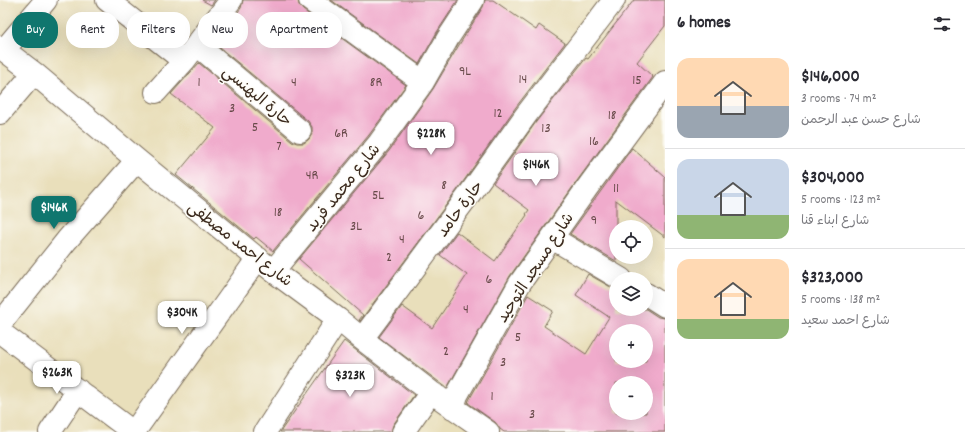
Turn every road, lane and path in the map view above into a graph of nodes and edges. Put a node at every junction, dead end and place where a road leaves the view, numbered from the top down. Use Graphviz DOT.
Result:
graph roads {
  1 [pos="46,0"];
  2 [pos="107,0"];
  3 [pos="231,0"];
  4 [pos="310,0"];
  5 [pos="473,0"];
  6 [pos="614,0"];
  7 [pos="2,48"];
  8 [pos="190,53"];
  9 [pos="34,73"];
  10 [pos="423,82"];
  11 [pos="665,82"];
  12 [pos="156,92"];
  13 [pos="0,113"];
  14 [pos="300,131"];
  15 [pos="137,160"];
  16 [pos="552,238"];
  17 [pos="266,264"];
  18 [pos="609,272"];
  19 [pos="653,298"];
  20 [pos="665,306"];
  21 [pos="338,319"];
  22 [pos="0,324"];
  23 [pos="0,332"];
  24 [pos="362,339"];
  25 [pos="78,390"];
  26 [pos="430,392"];
  27 [pos="453,408"];
  28 [pos="50,432"];
  29 [pos="134,432"];
  30 [pos="266,432"];
  31 [pos="403,432"];
  32 [pos="488,432"];
  1 -- 7 [label="street"];
  2 -- 8 [label="street, حارة البهنسي"];
  3 -- 8 [label="street"];
  4 -- 10 [label="street"];
  5 -- 10 [label="street, شارع محمد فريد"];
  6 -- 24 [label="street, حارة حامد"];
  7 -- 9 [label="street, شارع احمد مصطفى"];
  8 -- 12 [label="street"];
  8 -- 14 [label="street, حارة البهنسي"];
  9 -- 13 [label="street"];
  9 -- 15 [label="street, شارع احمد مصطفى"];
  10 -- 17 [label="street, شارع محمد فريد"];
  11 -- 16 [label="street, شارع مسجد التوحيد"];
  15 -- 17 [label="street, شارع احمد مصطفى"];
  15 -- 22 [label="street"];
  16 -- 18 [label="street"];
  16 -- 27 [label="street, شارع مسجد التوحيد"];
  17 -- 21 [label="street, شارع احمد مصطفى"];
  17 -- 29 [label="street, شارع محمد فريد"];
  19 -- 20 [label="street"];
  21 -- 24 [label="street, شارع احمد مصطفى"];
  21 -- 30 [label="street"];
  23 -- 25 [label="street"];
  24 -- 26 [label="street, شارع احمد مصطفى"];
  25 -- 28 [label="street"];
  25 -- 29 [label="street"];
  26 -- 27 [label="street, شارع احمد مصطفى"];
  26 -- 31 [label="street"];
  27 -- 32 [label="street, شارع احمد مصطفى"];
}
